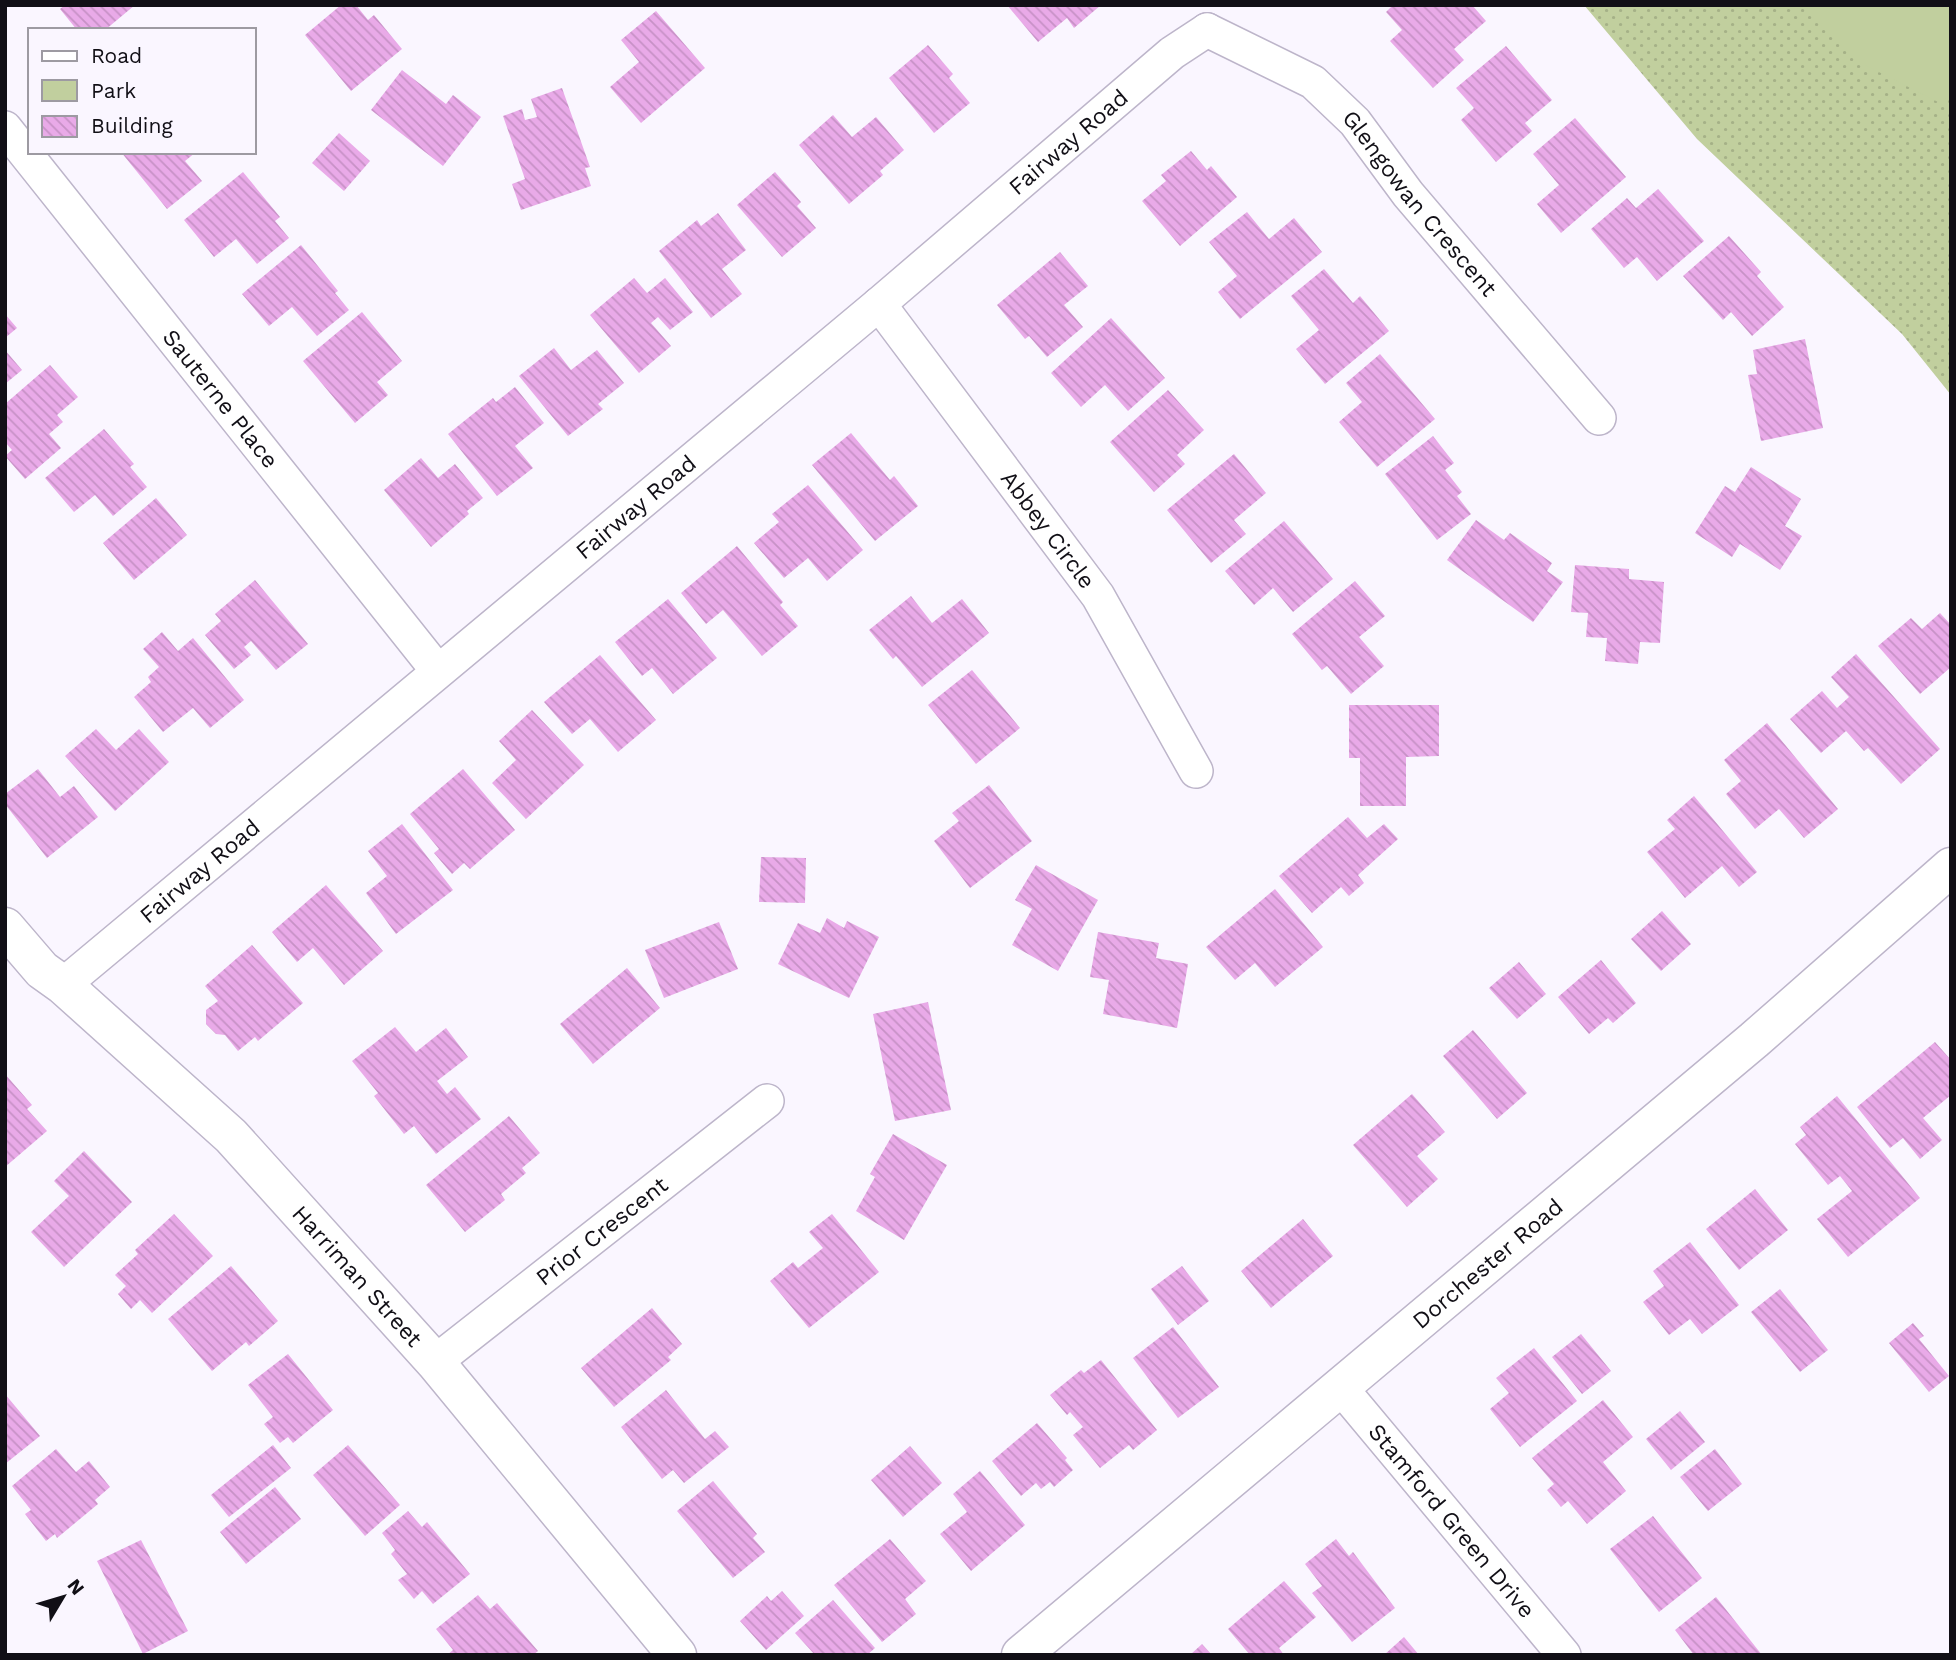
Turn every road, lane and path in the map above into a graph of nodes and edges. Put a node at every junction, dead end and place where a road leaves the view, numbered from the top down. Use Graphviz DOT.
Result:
graph roads {
  1 [pos="1205,18"];
  2 [pos="5,128"];
  3 [pos="879,304"];
  4 [pos="1600,418"];
  5 [pos="437,670"];
  6 [pos="1196,771"];
  7 [pos="1951,867"];
  8 [pos="5,927"];
  9 [pos="63,985"];
  10 [pos="767,1101"];
  11 [pos="435,1362"];
  12 [pos="1341,1388"];
  13 [pos="677,1655"];
  14 [pos="1021,1655"];
  15 [pos="1564,1655"];
  1 -- 3 [label="street, Fairway Road"];
  1 -- 4 [label="street, Glengowan Crescent"];
  2 -- 5 [label="street, Sauterne Place"];
  3 -- 5 [label="street, Fairway Road"];
  3 -- 6 [label="street, Abbey Circle"];
  5 -- 9 [label="street, Fairway Road"];
  7 -- 12 [label="main road, Dorchester Road"];
  8 -- 9 [label="main road, Harriman Street"];
  9 -- 11 [label="main road, Harriman Street"];
  10 -- 11 [label="street, Prior Crescent"];
  11 -- 13 [label="main road, Harriman Street"];
  12 -- 14 [label="main road, Dorchester Road"];
  12 -- 15 [label="street, Stamford Green Drive"];
}
